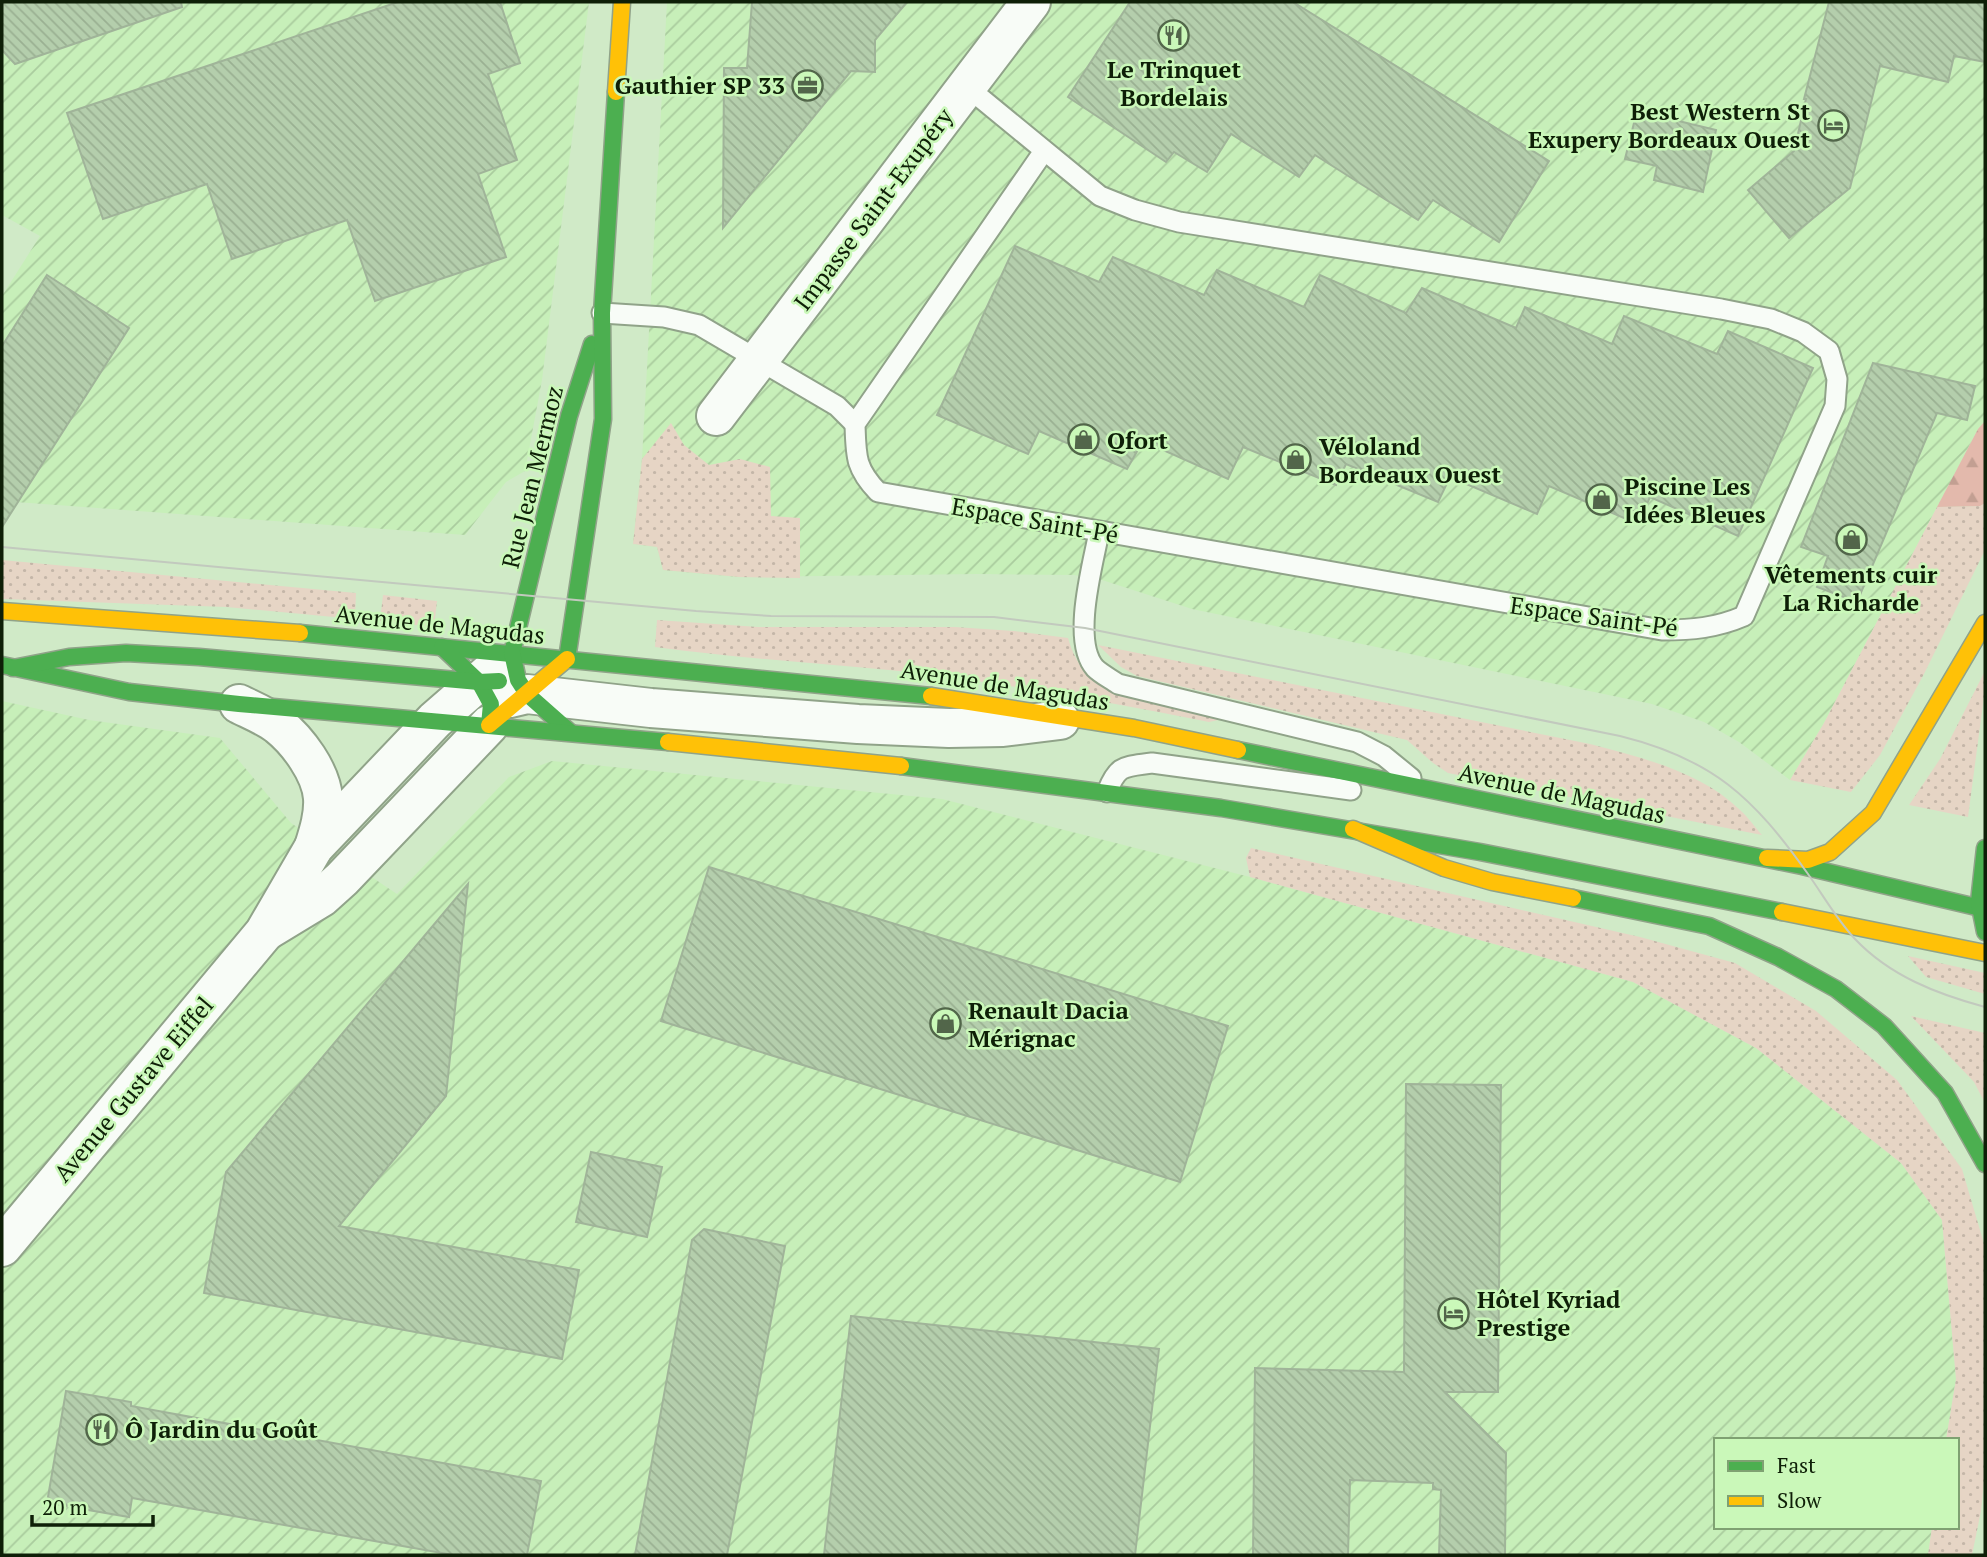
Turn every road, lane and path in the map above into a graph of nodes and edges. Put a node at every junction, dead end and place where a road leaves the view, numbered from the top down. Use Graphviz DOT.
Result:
graph roads {
  1 [pos="622,2"];
  2 [pos="1031,2"];
  3 [pos="967,86"];
  4 [pos="1044,151"];
  5 [pos="602,313"];
  6 [pos="759,359"];
  7 [pos="716,416"];
  8 [pos="855,424"];
  9 [pos="1099,532"];
  10 [pos="2,611"];
  11 [pos="1985,623"];
  12 [pos="442,647"];
  13 [pos="567,659"];
  14 [pos="8,666"];
  15 [pos="503,689"];
  16 [pos="239,704"];
  17 [pos="1083,718"];
  18 [pos="435,720"];
  19 [pos="570,732"];
  20 [pos="1418,787"];
  21 [pos="1107,792"];
  22 [pos="1353,829"];
  23 [pos="314,847"];
  24 [pos="1985,848"];
  25 [pos="1767,858"];
  26 [pos="1982,908"];
  27 [pos="1985,932"];
  28 [pos="264,933"];
  29 [pos="1985,953"];
  30 [pos="1985,1164"];
  31 [pos="2,1247"];
  1 -- 5 [label="main road, Rue Jean Mermoz"];
  2 -- 3 [label="street, Impasse Saint-Exupéry"];
  3 -- 4 [label="lane, Espace Saint-Pé"];
  3 -- 6 [label="street, Impasse Saint-Exupéry"];
  4 -- 8 [label="lane"];
  4 -- 9 [label="lane, Espace Saint-Pé"];
  5 -- 6 [label="lane"];
  5 -- 13 [label="main road, Rue Jean Mermoz"];
  5 -- 15 [label="main road, Rue Jean Mermoz"];
  6 -- 7 [label="street, Impasse Saint-Exupéry"];
  6 -- 8 [label="lane"];
  8 -- 9 [label="lane, Espace Saint-Pé"];
  9 -- 20 [label="lane"];
  10 -- 12 [label="main road, Avenue de Magudas"];
  11 -- 25 [label="main road"];
  12 -- 15 [label="main road, Avenue de Magudas"];
  12 -- 15 [label="main road"];
  13 -- 15 [label="main road, Avenue de Magudas"];
  13 -- 15 [label="main road"];
  13 -- 17 [label="main road, Avenue de Magudas"];
  14 -- 15 [label="main road"];
  14 -- 16 [label="main road"];
  15 -- 17 [label="street"];
  15 -- 18 [label="street"];
  15 -- 19 [label="main road"];
  15 -- 19 [label="main road, Avenue de Magudas"];
  15 -- 28 [label="street, Avenue Gustave Eiffel"];
  16 -- 18 [label="main road"];
  16 -- 23 [label="street, Avenue Gustave Eiffel"];
  17 -- 20 [label="main road, Avenue de Magudas"];
  18 -- 23 [label="street, Avenue Gustave Eiffel"];
  19 -- 21 [label="main road, Avenue de Magudas"];
  20 -- 21 [label="lane"];
  20 -- 25 [label="main road, Avenue de Magudas"];
  21 -- 22 [label="main road, Avenue de Magudas"];
  22 -- 29 [label="main road, Avenue de Magudas"];
  22 -- 30 [label="main road"];
  23 -- 28 [label="street, Avenue Gustave Eiffel"];
  24 -- 26 [label="main road"];
  25 -- 26 [label="main road, Avenue de Magudas"];
  26 -- 27 [label="main road"];
  28 -- 31 [label="street, Avenue Gustave Eiffel"];
}
